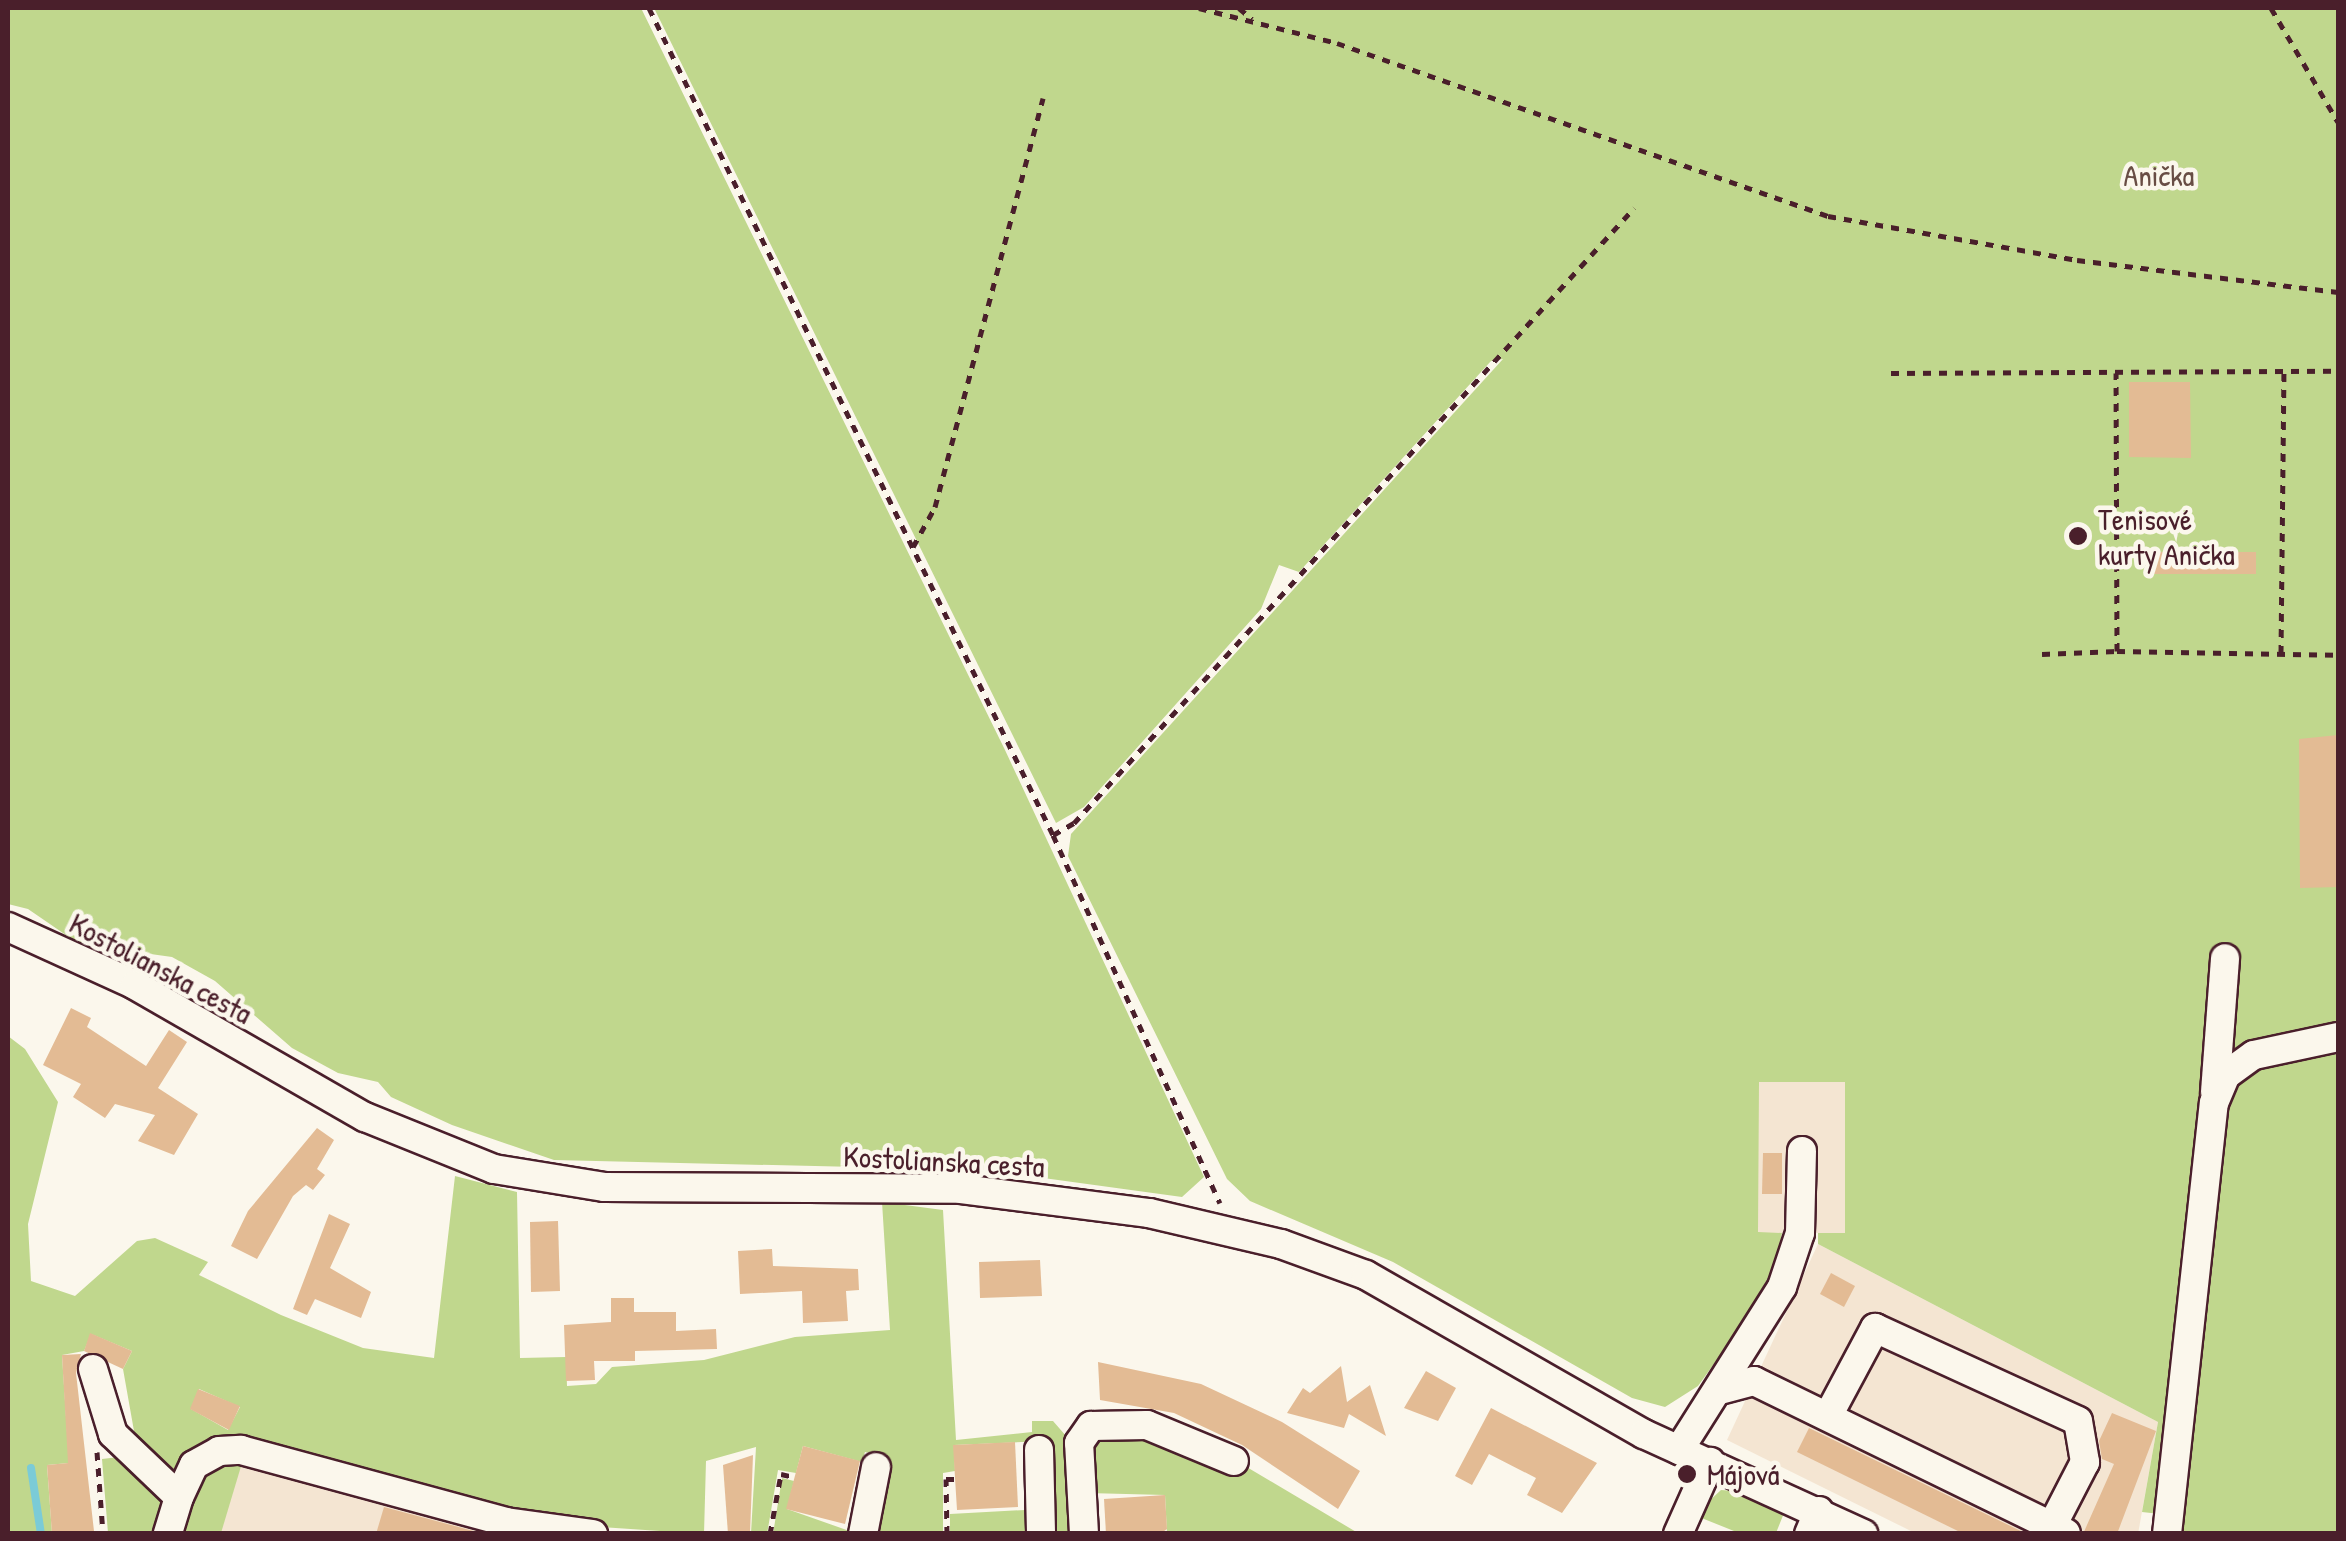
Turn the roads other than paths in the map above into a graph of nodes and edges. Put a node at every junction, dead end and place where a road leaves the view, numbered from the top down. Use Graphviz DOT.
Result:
graph roads {
  1 [pos="8,927"];
  2 [pos="2225,958"];
  3 [pos="2338,1037"];
  4 [pos="2214,1104"];
  5 [pos="1802,1151"];
  6 [pos="93,1369"];
  7 [pos="1720,1390"];
  8 [pos="1828,1416"];
  9 [pos="1039,1450"];
  10 [pos="1680,1450"];
  11 [pos="1234,1461"];
  12 [pos="1710,1462"];
  13 [pos="876,1467"];
  14 [pos="178,1497"];
  15 [pos="1814,1522"];
  16 [pos="2060,1530"];
  17 [pos="168,1534"];
  18 [pos="593,1534"];
  19 [pos="863,1534"];
  20 [pos="1042,1534"];
  21 [pos="1084,1534"];
  22 [pos="1678,1534"];
  23 [pos="1864,1534"];
  24 [pos="2167,1534"];
  1 -- 10 [label="street, Kostolianska cesta"];
  2 -- 4 [label="street"];
  3 -- 4 [label="street"];
  4 -- 24 [label="street"];
  5 -- 7 [label="street"];
  6 -- 14 [label="street"];
  7 -- 8 [label="street"];
  7 -- 10 [label="street"];
  8 -- 16 [label="street"];
  8 -- 16 [label="street"];
  9 -- 20 [label="street"];
  10 -- 12 [label="street, Kostolianska cesta"];
  11 -- 21 [label="street"];
  12 -- 15 [label="street, Kostolianska cesta"];
  12 -- 22 [label="street"];
  13 -- 19 [label="street"];
  14 -- 17 [label="street"];
  14 -- 18 [label="street"];
  15 -- 23 [label="street, Kostolianska cesta"];
}
